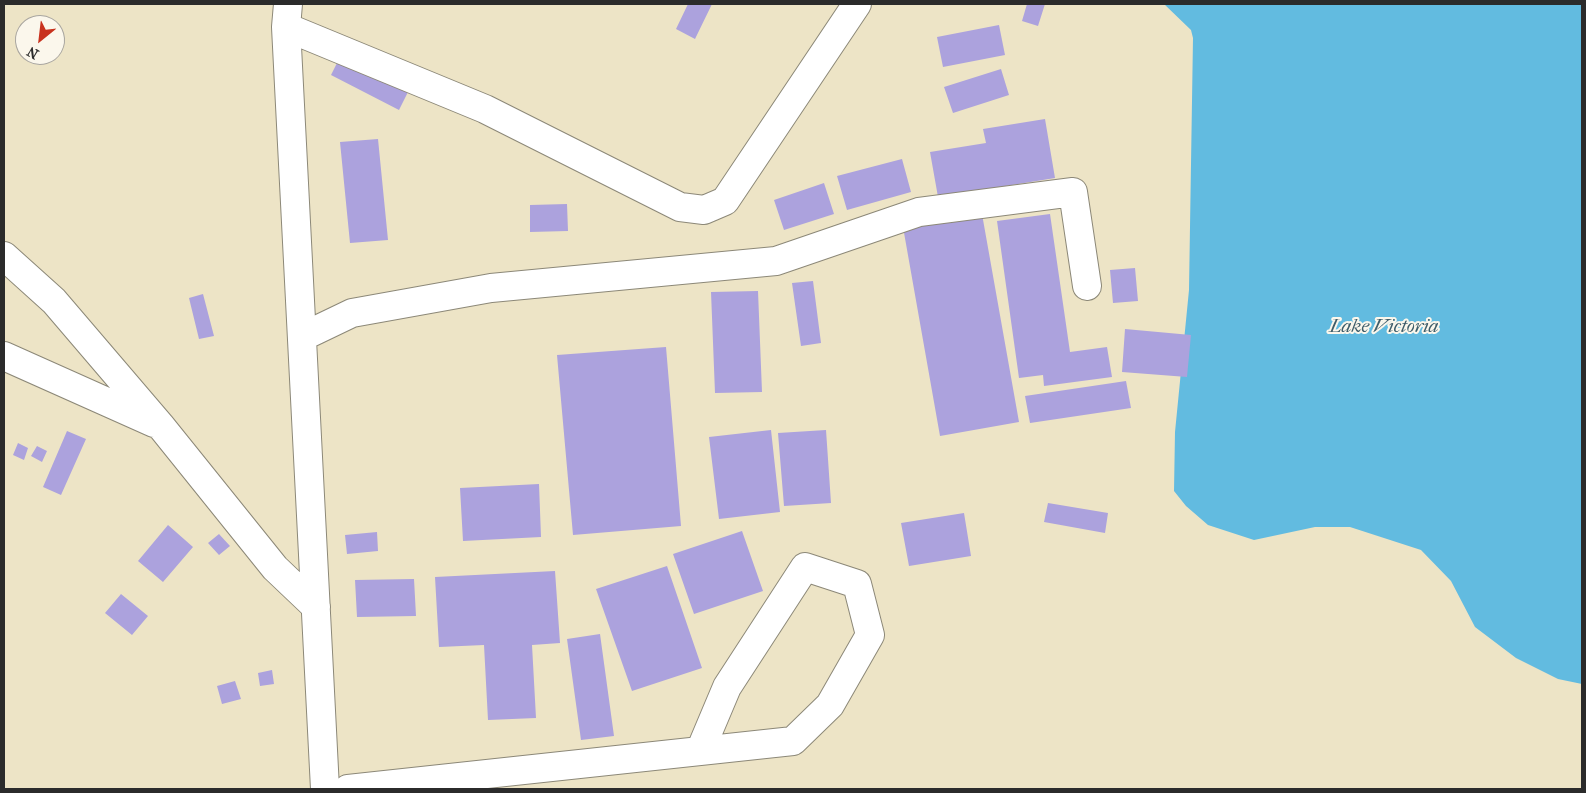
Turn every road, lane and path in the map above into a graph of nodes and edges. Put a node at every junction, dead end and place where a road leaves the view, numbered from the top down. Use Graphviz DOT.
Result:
graph roads {
  1 [pos="857,4"];
  2 [pos="287,16"];
  3 [pos="4,256"];
  4 [pos="1087,286"];
  5 [pos="302,337"];
  6 [pos="4,356"];
  7 [pos="160,425"];
  8 [pos="316,607"];
  9 [pos="700,751"];
  10 [pos="325,789"];
  11 [pos="348,789"];
  1 -- 2 [label="street"];
  2 -- 5 [label="street"];
  3 -- 7 [label="street"];
  4 -- 5 [label="street"];
  5 -- 8 [label="street"];
  6 -- 7 [label="street"];
  7 -- 8 [label="street"];
  8 -- 10 [label="street"];
  9 -- 9 [label="street"];
  9 -- 11 [label="street"];
}
